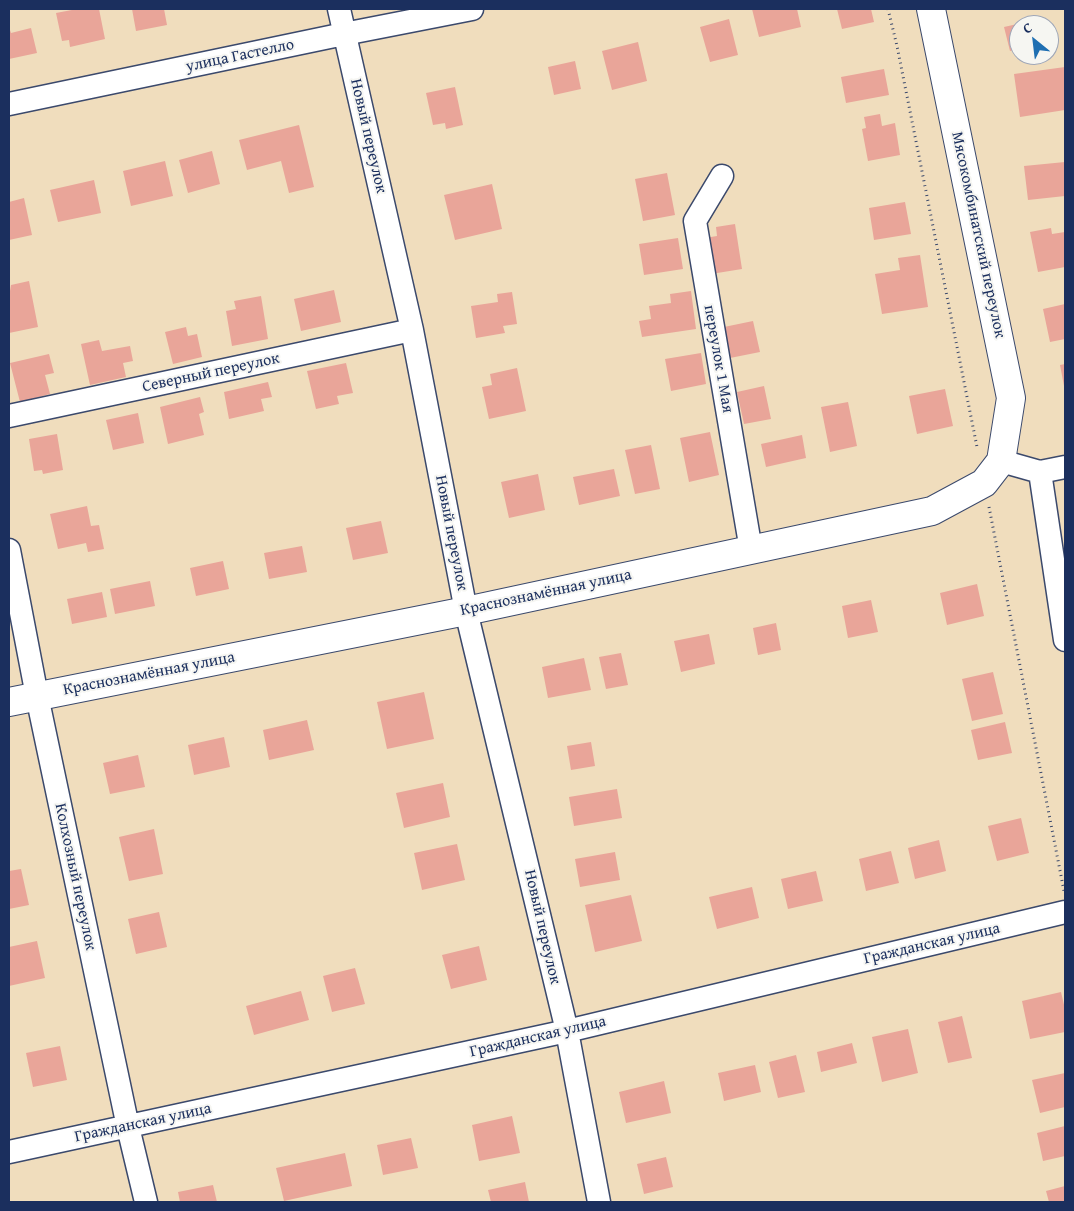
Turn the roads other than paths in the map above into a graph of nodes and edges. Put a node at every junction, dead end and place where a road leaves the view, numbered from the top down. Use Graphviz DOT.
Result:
graph roads {
  1 [pos="339,9"];
  2 [pos="472,9"];
  3 [pos="931,9"];
  4 [pos="344,34"];
  5 [pos="9,104"];
  6 [pos="722,176"];
  7 [pos="412,330"];
  8 [pos="9,416"];
  9 [pos="1001,461"];
  10 [pos="1065,467"];
  11 [pos="1040,472"];
  12 [pos="9,550"];
  13 [pos="751,550"];
  14 [pos="466,610"];
  15 [pos="1065,640"];
  16 [pos="38,696"];
  17 [pos="9,702"];
  18 [pos="1065,912"];
  19 [pos="567,1031"];
  20 [pos="128,1127"];
  21 [pos="9,1152"];
  22 [pos="146,1202"];
  23 [pos="599,1202"];
  1 -- 4 [label="street, Новый переулок"];
  2 -- 4 [label="street, улица Гастелло"];
  3 -- 9 [label="main road, Мясокомбинатский переулок"];
  4 -- 5 [label="street, улица Гастелло"];
  4 -- 7 [label="street, Новый переулок"];
  6 -- 13 [label="street, переулок 1 Мая"];
  7 -- 8 [label="street, Северный переулок"];
  7 -- 14 [label="street, Новый переулок"];
  9 -- 11 [label="street"];
  9 -- 13 [label="main road, Краснознамённая улица"];
  10 -- 11 [label="street"];
  11 -- 15 [label="street"];
  12 -- 16 [label="street, Колхозный переулок"];
  13 -- 14 [label="main road, Краснознамённая улица"];
  14 -- 16 [label="main road, Краснознамённая улица"];
  14 -- 19 [label="street, Новый переулок"];
  16 -- 17 [label="main road, Краснознамённая улица"];
  16 -- 20 [label="street, Колхозный переулок"];
  18 -- 19 [label="street, Гражданская улица"];
  19 -- 20 [label="street, Гражданская улица"];
  19 -- 23 [label="street, Новый переулок"];
  20 -- 21 [label="street, Гражданская улица"];
  20 -- 22 [label="street, Колхозный переулок"];
}
